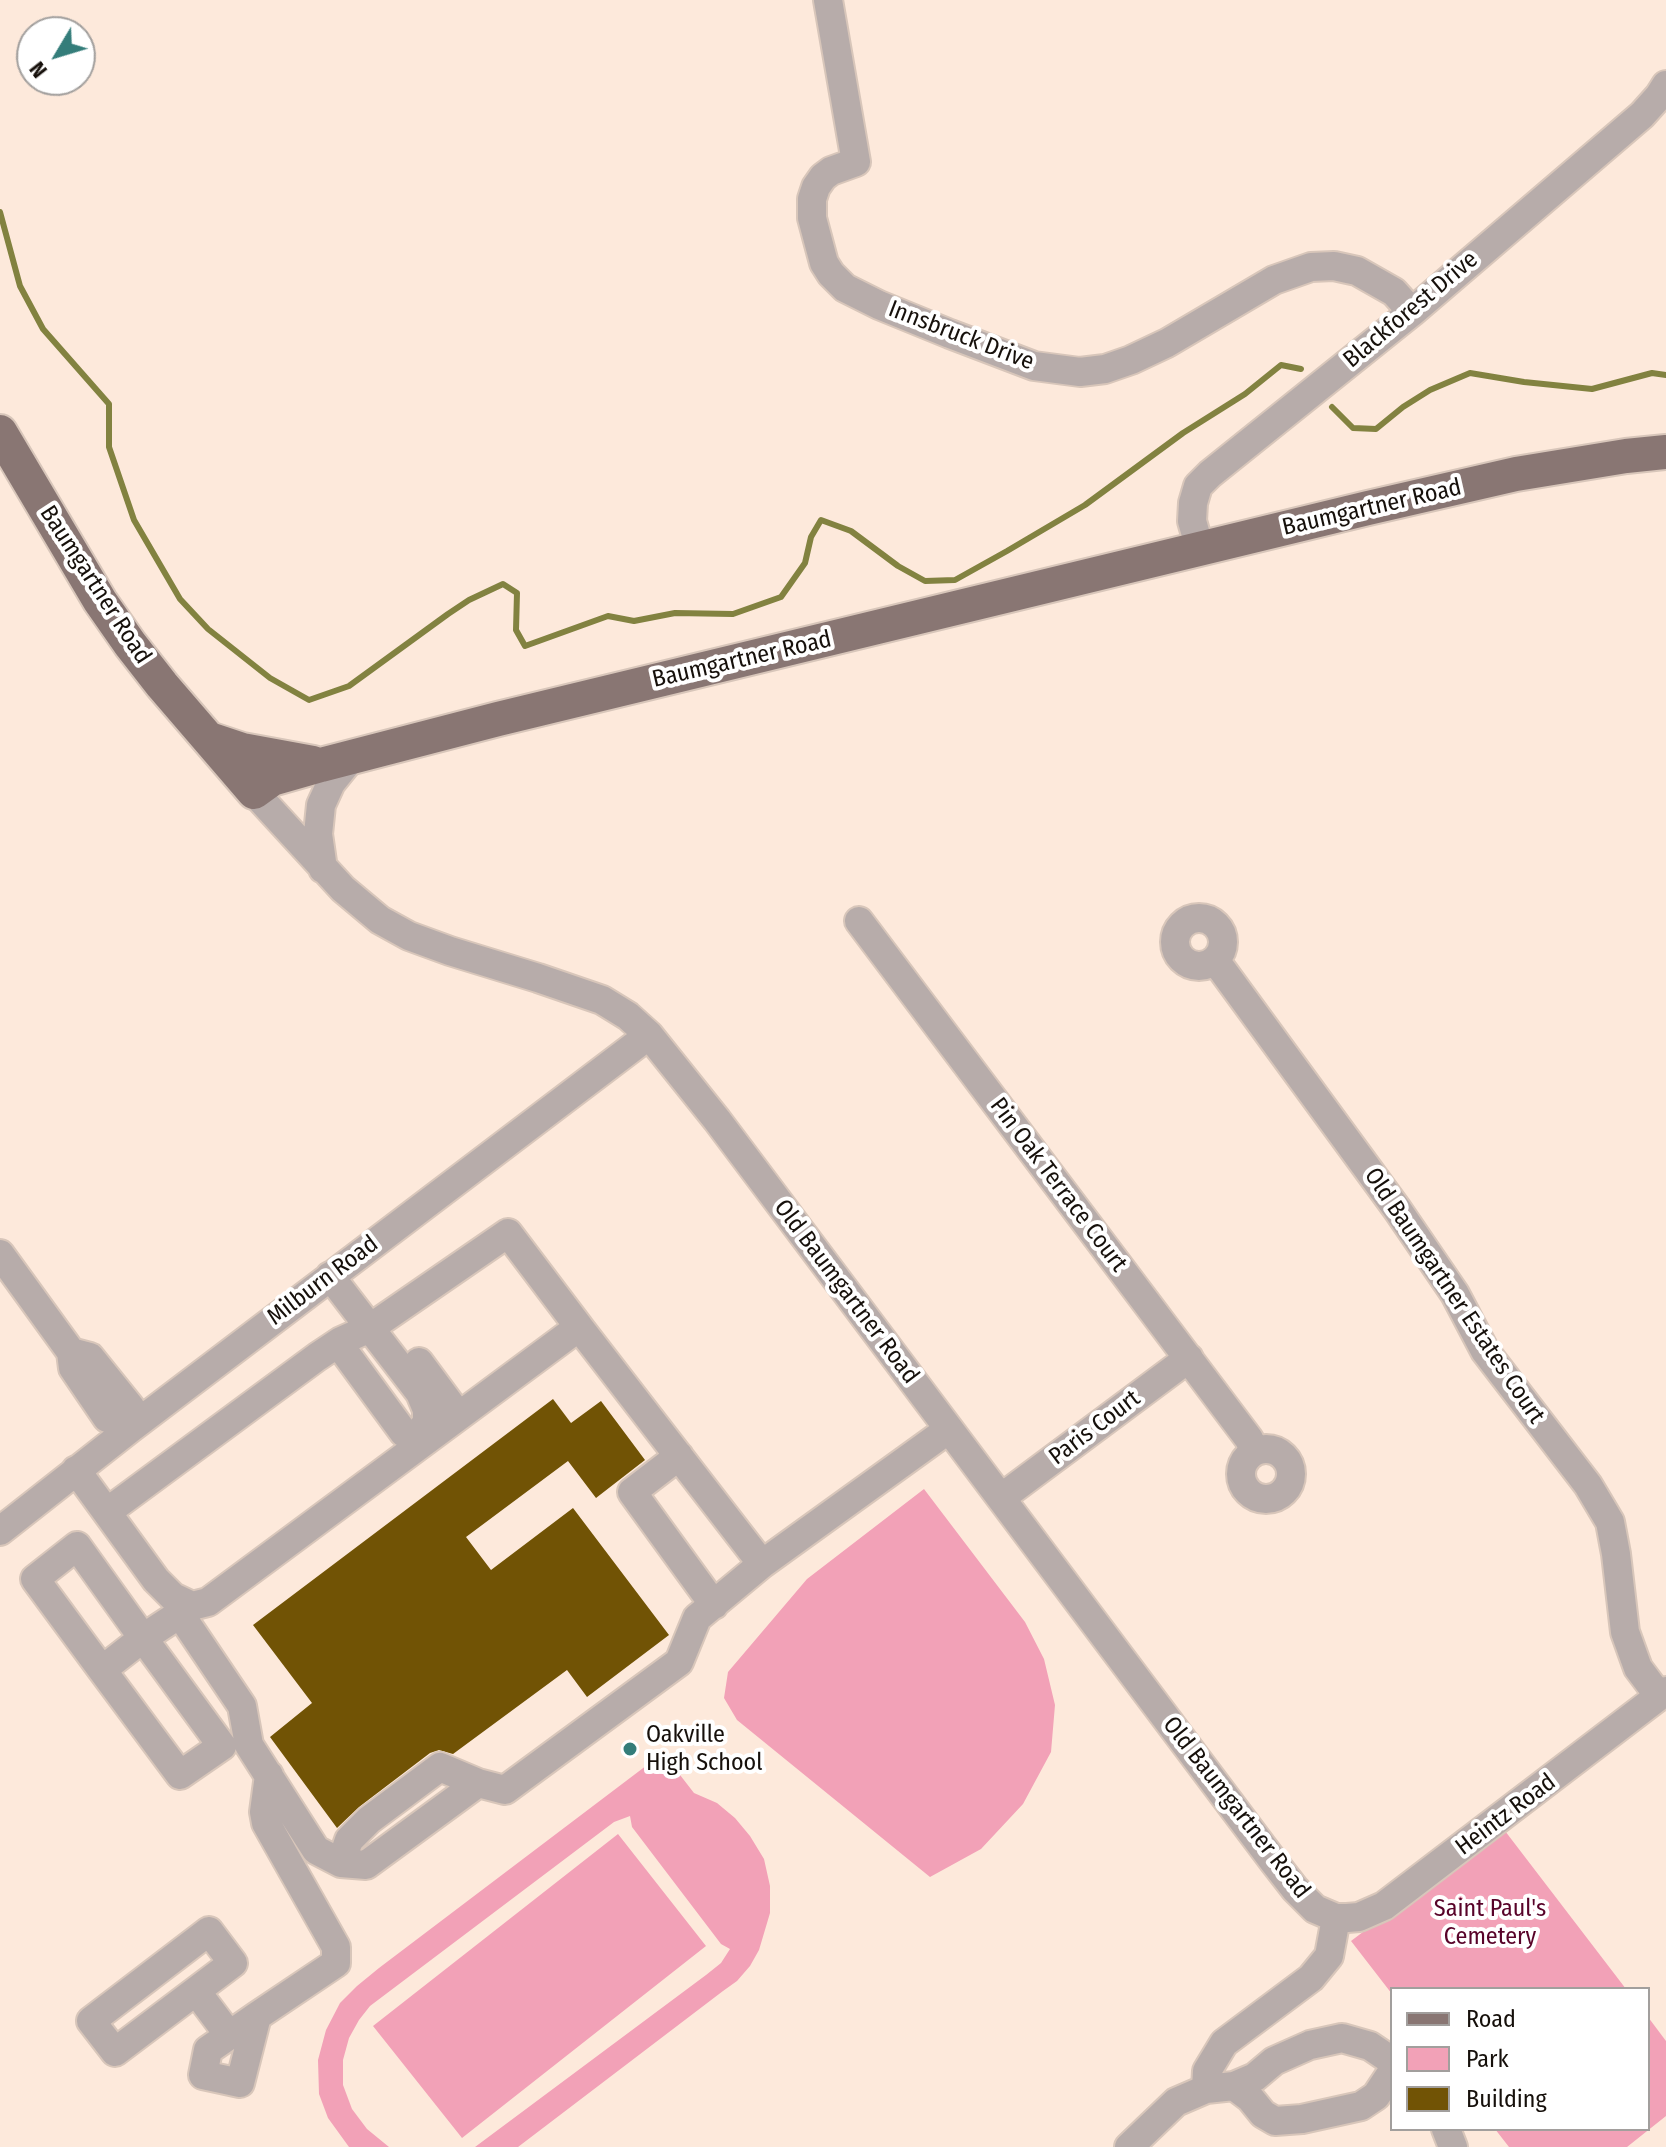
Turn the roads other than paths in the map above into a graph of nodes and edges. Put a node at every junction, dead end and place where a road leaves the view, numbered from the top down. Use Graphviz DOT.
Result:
graph roads {
  1 [pos="828,0"];
  2 [pos="1666,85"];
  3 [pos="1412,312"];
  4 [pos="0,432"];
  5 [pos="1666,452"];
  6 [pos="1200,549"];
  7 [pos="209,739"];
  8 [pos="337,761"];
  9 [pos="254,792"];
  10 [pos="323,869"];
  11 [pos="859,921"];
  12 [pos="1215,960"];
  13 [pos="649,1035"];
  14 [pos="0,1254"];
  15 [pos="330,1276"];
  16 [pos="378,1322"];
  17 [pos="579,1327"];
  18 [pos="338,1343"];
  19 [pos="1189,1358"];
  20 [pos="459,1416"];
  21 [pos="129,1425"];
  22 [pos="949,1429"];
  23 [pos="424,1435"];
  24 [pos="1254,1451"];
  25 [pos="679,1456"];
  26 [pos="76,1470"];
  27 [pos="1001,1498"];
  28 [pos="107,1512"];
  29 [pos="0,1531"];
  30 [pos="762,1564"];
  31 [pos="714,1605"];
  32 [pos="186,1610"];
  33 [pos="143,1638"];
  34 [pos="102,1670"];
  35 [pos="1662,1694"];
  36 [pos="269,1775"];
  37 [pos="1336,1918"];
  38 [pos="196,1991"];
  39 [pos="257,2016"];
  40 [pos="229,2035"];
  41 [pos="1390,2060"];
  42 [pos="1390,2075"];
  43 [pos="1220,2088"];
  44 [pos="1129,2147"];
  1 -- 3 [label="street, Innsbruck Drive"];
  2 -- 3 [label="street, Blackforest Drive"];
  3 -- 6 [label="street, Blackforest Drive"];
  4 -- 7 [label="main road, Baumgartner Road"];
  5 -- 6 [label="main road, Baumgartner Road"];
  6 -- 8 [label="main road, Baumgartner Road"];
  7 -- 8 [label="main road"];
  7 -- 9 [label="main road, Baumgartner Road"];
  8 -- 9 [label="main road, Baumgartner Road"];
  8 -- 10 [label="street"];
  9 -- 10 [label="street, Old Baumgartner Road"];
  10 -- 13 [label="street, Old Baumgartner Road"];
  11 -- 19 [label="street, Pin Oak Terrace Court"];
  12 -- 35 [label="street, Old Baumgartner Estates Court"];
  13 -- 15 [label="street, Milburn Road"];
  13 -- 22 [label="street, Old Baumgartner Road"];
  14 -- 21 [label="street"];
  15 -- 16 [label="street"];
  15 -- 21 [label="street, Milburn Road"];
  16 -- 17 [label="street"];
  16 -- 18 [label="street"];
  16 -- 20 [label="street"];
  16 -- 23 [label="street"];
  17 -- 20 [label="street"];
  17 -- 25 [label="street"];
  18 -- 23 [label="street"];
  18 -- 28 [label="street"];
  19 -- 24 [label="street, Pin Oak Terrace Court"];
  19 -- 27 [label="street, Paris Court"];
  20 -- 23 [label="street"];
  21 -- 26 [label="street, Milburn Road"];
  22 -- 27 [label="street, Old Baumgartner Road"];
  22 -- 30 [label="street"];
  23 -- 32 [label="street"];
  25 -- 30 [label="street"];
  25 -- 31 [label="street"];
  26 -- 28 [label="street"];
  26 -- 29 [label="street, Milburn Road"];
  27 -- 37 [label="street, Old Baumgartner Road"];
  28 -- 32 [label="street"];
  30 -- 31 [label="street"];
  31 -- 36 [label="street"];
  32 -- 33 [label="street"];
  32 -- 36 [label="street"];
  33 -- 34 [label="street"];
  33 -- 34 [label="street"];
  33 -- 34 [label="street"];
  35 -- 37 [label="street, Heintz Road"];
  36 -- 39 [label="street"];
  37 -- 43 [label="street"];
  38 -- 38 [label="street"];
  38 -- 40 [label="street"];
  39 -- 40 [label="street"];
  39 -- 40 [label="street"];
  41 -- 43 [label="street"];
  42 -- 43 [label="street"];
  43 -- 44 [label="street"];
}
